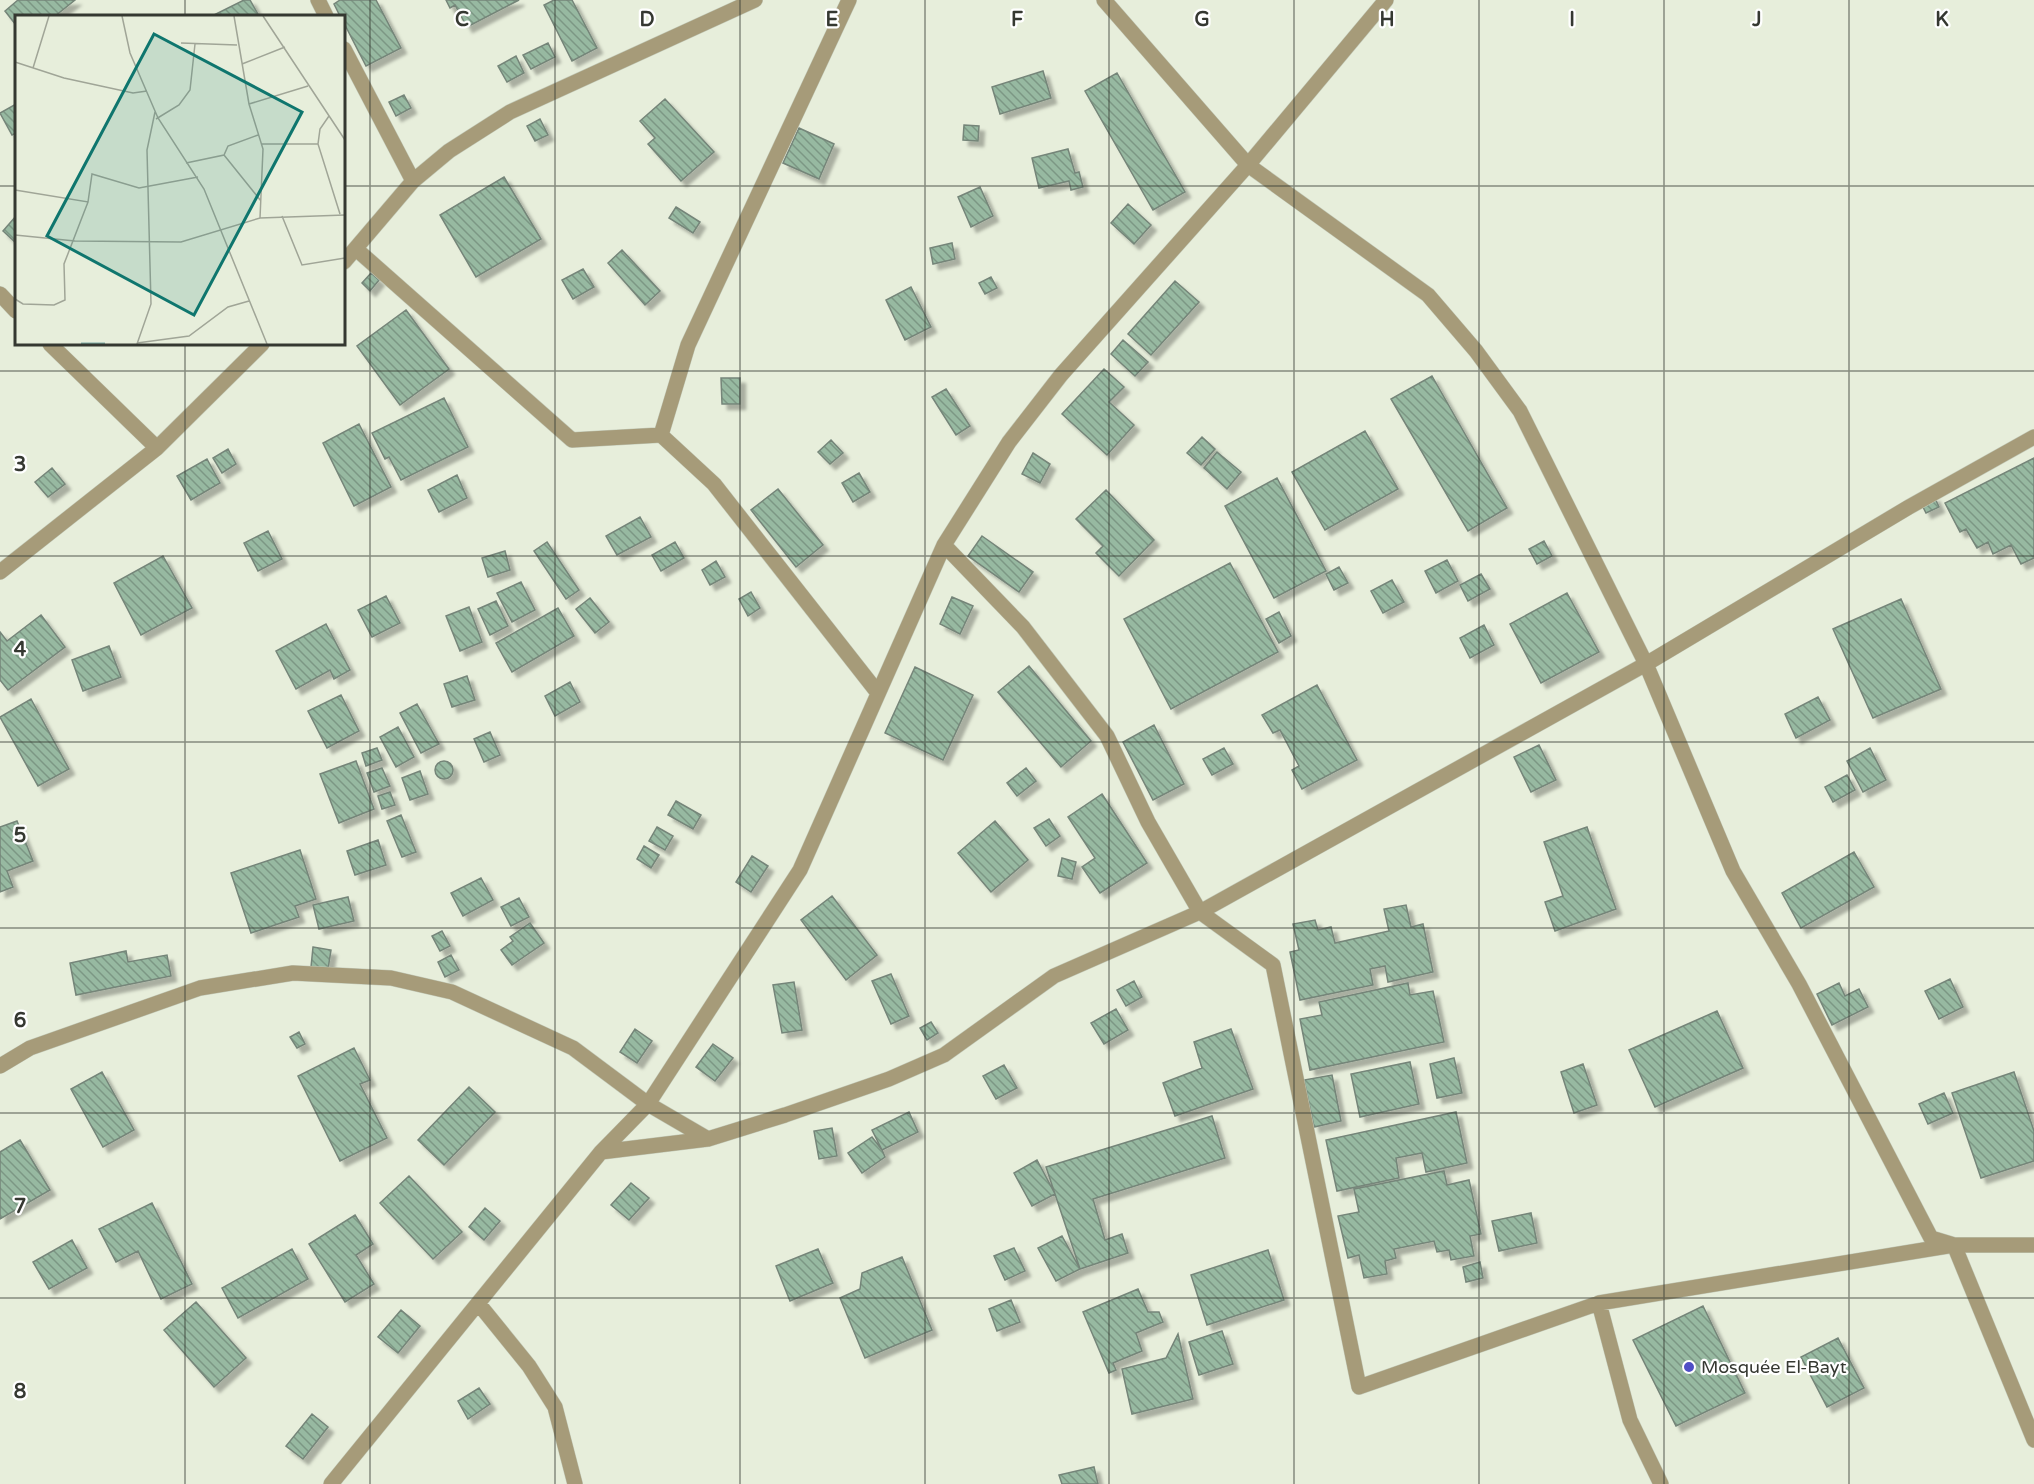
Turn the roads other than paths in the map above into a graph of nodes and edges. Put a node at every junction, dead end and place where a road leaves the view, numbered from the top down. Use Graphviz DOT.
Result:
graph roads {
  1 [pos="318,0"];
  2 [pos="756,0"];
  3 [pos="849,0"];
  4 [pos="1104,0"];
  5 [pos="1386,0"];
  6 [pos="326,15"];
  7 [pos="345,51"];
  8 [pos="1248,165"];
  9 [pos="413,181"];
  10 [pos="356,249"];
  11 [pos="345,261"];
  12 [pos="0,294"];
  13 [pos="15,309"];
  14 [pos="51,345"];
  15 [pos="261,345"];
  16 [pos="662,435"];
  17 [pos="2034,437"];
  18 [pos="156,448"];
  19 [pos="944,544"];
  20 [pos="0,572"];
  21 [pos="1646,664"];
  22 [pos="878,693"];
  23 [pos="1200,912"];
  24 [pos="0,1066"];
  25 [pos="648,1104"];
  26 [pos="708,1139"];
  27 [pos="602,1152"];
  28 [pos="1954,1245"];
  29 [pos="2034,1245"];
  30 [pos="478,1303"];
  31 [pos="1599,1303"];
  32 [pos="2034,1440"];
  33 [pos="331,1484"];
  34 [pos="575,1484"];
  35 [pos="1661,1484"];
  1 -- 6 [label="street"];
  2 -- 9 [label="street"];
  3 -- 16 [label="street"];
  4 -- 8 [label="street"];
  5 -- 8 [label="street"];
  7 -- 9 [label="street"];
  8 -- 19 [label="street"];
  8 -- 21 [label="street"];
  9 -- 10 [label="street"];
  10 -- 11 [label="street"];
  10 -- 16 [label="street"];
  12 -- 13 [label="street"];
  14 -- 18 [label="street"];
  15 -- 18 [label="street"];
  16 -- 22 [label="street"];
  17 -- 21 [label="street"];
  18 -- 20 [label="street"];
  19 -- 22 [label="street"];
  19 -- 23 [label="street"];
  21 -- 23 [label="street"];
  21 -- 28 [label="street"];
  22 -- 25 [label="street"];
  23 -- 26 [label="street"];
  23 -- 31 [label="street"];
  24 -- 25 [label="street"];
  25 -- 26 [label="street"];
  25 -- 27 [label="street"];
  26 -- 27 [label="street"];
  27 -- 30 [label="street"];
  28 -- 29 [label="street"];
  28 -- 31 [label="street"];
  28 -- 32 [label="street"];
  30 -- 33 [label="street"];
  30 -- 34 [label="street"];
  31 -- 35 [label="street"];
}
